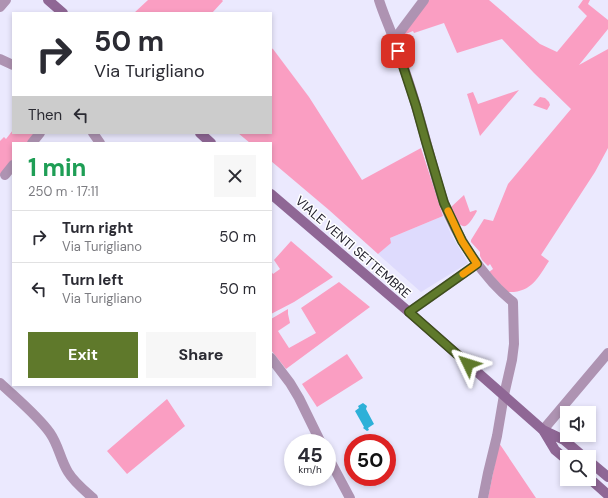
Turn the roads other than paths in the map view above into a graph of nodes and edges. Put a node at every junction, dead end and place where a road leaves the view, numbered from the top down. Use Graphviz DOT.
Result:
graph roads {
  1 [pos="6,0"];
  2 [pos="48,0"];
  3 [pos="424,0"];
  4 [pos="378,2"];
  5 [pos="0,7"];
  6 [pos="62,12"];
  7 [pos="394,40"];
  8 [pos="0,59"];
  9 [pos="12,65"];
  10 [pos="39,134"];
  11 [pos="201,134"];
  12 [pos="33,142"];
  13 [pos="211,142"];
  14 [pos="12,166"];
  15 [pos="5,175"];
  16 [pos="272,195"];
  17 [pos="477,264"];
  18 [pos="409,312"];
  19 [pos="608,353"];
  20 [pos="272,359"];
  21 [pos="0,383"];
  22 [pos="12,389"];
  23 [pos="504,396"];
  24 [pos="543,430"];
  25 [pos="317,434"];
  26 [pos="576,450"];
  27 [pos="560,454"];
  28 [pos="596,467"];
  29 [pos="336,472"];
  30 [pos="608,477"];
  31 [pos="596,484"];
  32 [pos="608,495"];
  33 [pos="93,498"];
  34 [pos="350,498"];
  35 [pos="483,498"];
  1 -- 5 [label="street"];
  2 -- 6 [label="main road"];
  3 -- 7 [label="street"];
  4 -- 7 [label="street"];
  7 -- 17 [label="street"];
  8 -- 9 [label="street"];
  10 -- 12 [label="street"];
  11 -- 13 [label="main road"];
  14 -- 15 [label="street"];
  16 -- 18 [label="main road, VIALE VENTI SETTEMBRE"];
  17 -- 18 [label="street"];
  17 -- 23 [label="street"];
  18 -- 23 [label="main road, VIALE VENTI SETTEMBRE"];
  19 -- 24 [label="street"];
  20 -- 25 [label="street"];
  21 -- 22 [label="street"];
  22 -- 33 [label="street"];
  23 -- 24 [label="main road, VIALE VENTI SETTEMBRE"];
  23 -- 35 [label="street"];
  24 -- 26 [label="main road, VIALE VENTI SETTEMBRE"];
  24 -- 27 [label="main road, VIALE VENTI SETTEMBRE"];
  28 -- 30 [label="main road"];
  29 -- 34 [label="street"];
  31 -- 32 [label="main road"];
}
